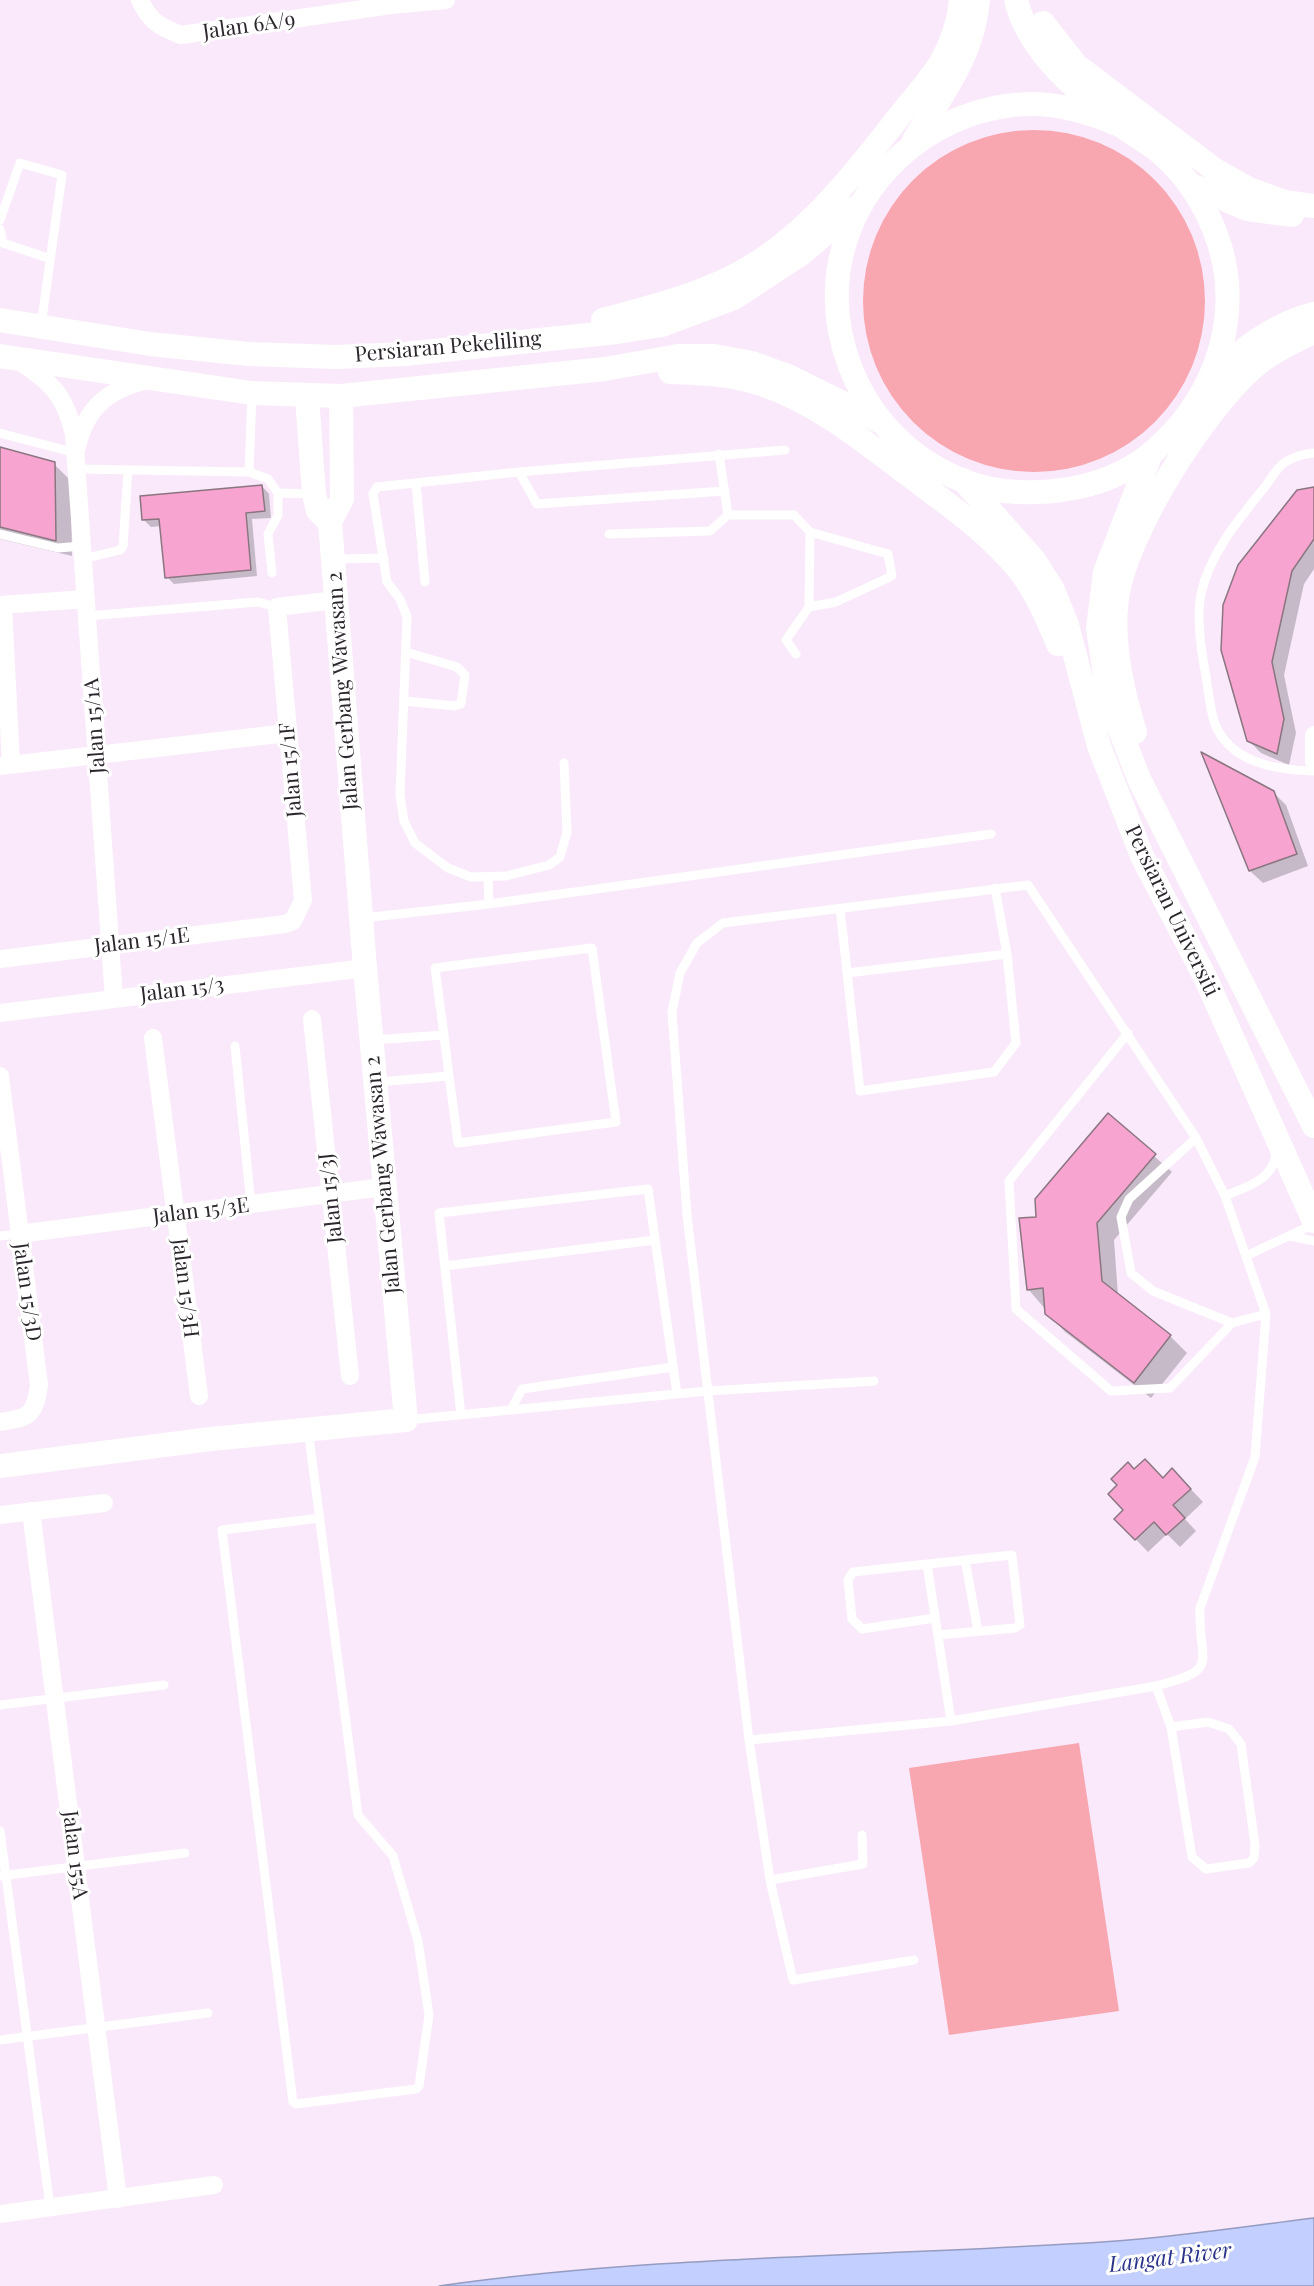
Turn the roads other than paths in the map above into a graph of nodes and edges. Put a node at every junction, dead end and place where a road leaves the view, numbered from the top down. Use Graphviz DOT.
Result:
graph roads {
  1 [pos="140,0"];
  2 [pos="446,0"];
  3 [pos="961,0"];
  4 [pos="978,0"];
  5 [pos="1016,0"];
  6 [pos="1031,0"];
  7 [pos="390,2"];
  8 [pos="1122,126"];
  9 [pos="911,144"];
  10 [pos="1189,184"];
  11 [pos="861,203"];
  12 [pos="1314,206"];
  13 [pos="1314,216"];
  14 [pos="0,220"];
  15 [pos="0,229"];
  16 [pos="48,258"];
  17 [pos="1314,314"];
  18 [pos="0,320"];
  19 [pos="40,328"];
  20 [pos="1314,332"];
  21 [pos="522,341"];
  22 [pos="9,358"];
  23 [pos="605,369"];
  24 [pos="1211,377"];
  25 [pos="155,379"];
  26 [pos="252,393"];
  27 [pos="341,396"];
  28 [pos="308,397"];
  29 [pos="880,421"];
  30 [pos="0,433"];
  31 [pos="785,450"];
  32 [pos="1151,453"];
  33 [pos="1314,453"];
  34 [pos="719,454"];
  35 [pos="77,461"];
  36 [pos="128,470"];
  37 [pos="249,472"];
  38 [pos="519,472"];
  39 [pos="963,480"];
  40 [pos="416,483"];
  41 [pos="725,491"];
  42 [pos="278,493"];
  43 [pos="314,494"];
  44 [pos="728,515"];
  45 [pos="330,522"];
  46 [pos="810,532"];
  47 [pos="0,534"];
  48 [pos="609,534"];
  49 [pos="83,553"];
  50 [pos="384,558"];
  51 [pos="333,559"];
  52 [pos="272,573"];
  53 [pos="425,582"];
  54 [pos="336,600"];
  55 [pos="1,605"];
  56 [pos="277,607"];
  57 [pos="809,607"];
  58 [pos="87,608"];
  59 [pos="406,652"];
  60 [pos="796,654"];
  61 [pos="404,701"];
  62 [pos="288,732"];
  63 [pos="1314,735"];
  64 [pos="97,754"];
  65 [pos="1314,762"];
  66 [pos="564,763"];
  67 [pos="6,766"];
  68 [pos="1314,771"];
  69 [pos="992,834"];
  70 [pos="1175,854"];
  71 [pos="1142,856"];
  72 [pos="488,877"];
  73 [pos="995,888"];
  74 [pos="489,904"];
  75 [pos="840,909"];
  76 [pos="360,918"];
  77 [pos="285,924"];
  78 [pos="110,945"];
  79 [pos="1007,954"];
  80 [pos="0,959"];
  81 [pos="365,968"];
  82 [pos="847,973"];
  83 [pos="114,999"];
  84 [pos="0,1013"];
  85 [pos="312,1019"];
  86 [pos="1128,1033"];
  87 [pos="444,1035"];
  88 [pos="153,1038"];
  89 [pos="372,1040"];
  90 [pos="235,1046"];
  91 [pos="0,1076"];
  92 [pos="449,1076"];
  93 [pos="374,1082"];
  94 [pos="1314,1126"];
  95 [pos="1277,1137"];
  96 [pos="1196,1138"];
  97 [pos="383,1187"];
  98 [pos="330,1194"];
  99 [pos="1225,1196"];
  100 [pos="251,1204"];
  101 [pos="176,1214"];
  102 [pos="1314,1222"];
  103 [pos="19,1234"];
  104 [pos="1289,1235"];
  105 [pos="0,1236"];
  106 [pos="655,1240"];
  107 [pos="1314,1242"];
  108 [pos="1248,1255"];
  109 [pos="445,1266"];
  110 [pos="1266,1314"];
  111 [pos="1232,1323"];
  112 [pos="673,1367"];
  113 [pos="350,1377"];
  114 [pos="874,1381"];
  115 [pos="708,1391"];
  116 [pos="677,1394"];
  117 [pos="199,1396"];
  118 [pos="511,1410"];
  119 [pos="461,1415"];
  120 [pos="406,1420"];
  121 [pos="0,1422"];
  122 [pos="308,1429"];
  123 [pos="0,1466"];
  124 [pos="104,1503"];
  125 [pos="32,1511"];
  126 [pos="0,1515"];
  127 [pos="320,1518"];
  128 [pos="965,1560"];
  129 [pos="927,1564"];
  130 [pos="935,1618"];
  131 [pos="978,1631"];
  132 [pos="938,1635"];
  133 [pos="164,1685"];
  134 [pos="1156,1686"];
  135 [pos="55,1698"];
  136 [pos="0,1705"];
  137 [pos="951,1721"];
  138 [pos="1171,1727"];
  139 [pos="749,1740"];
  140 [pos="0,1831"];
  141 [pos="862,1835"];
  142 [pos="185,1853"];
  143 [pos="76,1867"];
  144 [pos="3,1876"];
  145 [pos="770,1880"];
  146 [pos="914,1960"];
  147 [pos="208,2013"];
  148 [pos="97,2028"];
  149 [pos="27,2037"];
  150 [pos="0,2040"];
  151 [pos="214,2185"];
  152 [pos="118,2199"];
  153 [pos="50,2207"];
  154 [pos="0,2214"];
  1 -- 7 [label="street, Jalan 6A/9"];
  2 -- 7 [label="street, Jalan 6A/9"];
  3 -- 21 [label="main road"];
  4 -- 9 [label="main road"];
  5 -- 8 [label="main road"];
  6 -- 12 [label="main road"];
  8 -- 9 [label="main road"];
  8 -- 10 [label="main road"];
  9 -- 11 [label="main road"];
  10 -- 13 [label="main road"];
  10 -- 24 [label="main road"];
  11 -- 21 [label="main road, Persiaran Pekeliling"];
  11 -- 29 [label="main road"];
  14 -- 16 [label="lane"];
  15 -- 16 [label="lane"];
  16 -- 19 [label="lane"];
  17 -- 24 [label="main road"];
  18 -- 19 [label="main road, Persiaran Pekeliling"];
  19 -- 21 [label="main road, Persiaran Pekeliling"];
  20 -- 70 [label="main road"];
  22 -- 25 [label="main road, Persiaran Pekeliling"];
  22 -- 35 [label="street, Jalan 15/1A"];
  23 -- 27 [label="main road, Persiaran Pekeliling"];
  23 -- 29 [label="main road, Persiaran Pekeliling"];
  23 -- 71 [label="main road"];
  24 -- 32 [label="main road"];
  25 -- 26 [label="main road, Persiaran Pekeliling"];
  25 -- 35 [label="street, Jalan 15/1A"];
  26 -- 28 [label="main road, Persiaran Pekeliling"];
  26 -- 37 [label="lane"];
  27 -- 28 [label="main road, Persiaran Pekeliling"];
  27 -- 45 [label="main road, Jalan Gerbang Wawasan 2"];
  28 -- 43 [label="main road, Jalan Gerbang Wawasan 2"];
  29 -- 39 [label="main road"];
  30 -- 35 [label="lane"];
  31 -- 34 [label="lane"];
  32 -- 39 [label="main road"];
  32 -- 70 [label="main road, Persiaran Universiti"];
  33 -- 68 [label="lane"];
  34 -- 38 [label="lane"];
  34 -- 41 [label="lane"];
  35 -- 36 [label="lane"];
  35 -- 49 [label="street, Jalan 15/1A"];
  36 -- 37 [label="lane"];
  36 -- 49 [label="lane"];
  37 -- 42 [label="lane"];
  38 -- 40 [label="lane"];
  38 -- 41 [label="lane"];
  39 -- 71 [label="main road, Persiaran Universiti"];
  40 -- 50 [label="lane"];
  40 -- 53 [label="lane"];
  41 -- 44 [label="lane"];
  42 -- 43 [label="lane"];
  42 -- 52 [label="lane"];
  43 -- 45 [label="main road, Jalan Gerbang Wawasan 2"];
  44 -- 46 [label="lane"];
  44 -- 48 [label="lane"];
  45 -- 51 [label="main road, Jalan Gerbang Wawasan 2"];
  46 -- 57 [label="lane"];
  46 -- 57 [label="lane"];
  47 -- 49 [label="lane"];
  49 -- 58 [label="street, Jalan 15/1A"];
  50 -- 51 [label="lane"];
  50 -- 59 [label="lane"];
  51 -- 54 [label="main road, Jalan Gerbang Wawasan 2"];
  54 -- 56 [label="street"];
  54 -- 76 [label="main road, Jalan Gerbang Wawasan 2"];
  55 -- 58 [label="street"];
  55 -- 67 [label="street"];
  56 -- 58 [label="lane"];
  56 -- 62 [label="street, Jalan 15/1F"];
  57 -- 60 [label="lane"];
  58 -- 64 [label="street, Jalan 15/1A"];
  59 -- 61 [label="lane"];
  59 -- 61 [label="lane"];
  61 -- 72 [label="lane"];
  62 -- 64 [label="street"];
  62 -- 77 [label="street, Jalan 15/1F"];
  63 -- 65 [label="street"];
  64 -- 67 [label="street"];
  64 -- 78 [label="street, Jalan 15/1A"];
  66 -- 72 [label="lane"];
  69 -- 74 [label="lane"];
  70 -- 94 [label="main road, Persiaran Universiti"];
  71 -- 95 [label="main road, Persiaran Universiti"];
  72 -- 74 [label="lane"];
  73 -- 75 [label="lane"];
  73 -- 79 [label="lane"];
  73 -- 86 [label="lane"];
  74 -- 76 [label="lane"];
  75 -- 82 [label="lane"];
  75 -- 115 [label="lane"];
  76 -- 81 [label="main road, Jalan Gerbang Wawasan 2"];
  77 -- 78 [label="street, Jalan 15/1E"];
  78 -- 80 [label="street, Jalan 15/1E"];
  78 -- 83 [label="street, Jalan 15/1A"];
  79 -- 82 [label="lane"];
  79 -- 82 [label="lane"];
  81 -- 83 [label="street, Jalan 15/3"];
  81 -- 89 [label="main road, Jalan Gerbang Wawasan 2"];
  83 -- 84 [label="street, Jalan 15/3"];
  85 -- 98 [label="street, Jalan 15/3J"];
  86 -- 96 [label="lane"];
  86 -- 111 [label="lane"];
  87 -- 89 [label="lane"];
  87 -- 92 [label="lane"];
  87 -- 92 [label="lane"];
  88 -- 101 [label="street, Jalan 15/3H"];
  89 -- 93 [label="main road, Jalan Gerbang Wawasan 2"];
  90 -- 100 [label="lane"];
  91 -- 103 [label="street, Jalan 15/3D"];
  92 -- 93 [label="lane"];
  93 -- 97 [label="main road, Jalan Gerbang Wawasan 2"];
  95 -- 99 [label="lane"];
  95 -- 102 [label="main road, Persiaran Universiti"];
  96 -- 99 [label="lane"];
  96 -- 111 [label="lane"];
  97 -- 98 [label="street, Jalan 15/3E"];
  97 -- 120 [label="main road, Jalan Gerbang Wawasan 2"];
  98 -- 100 [label="street, Jalan 15/3E"];
  98 -- 113 [label="street, Jalan 15/3J"];
  99 -- 108 [label="lane"];
  100 -- 101 [label="street, Jalan 15/3E"];
  101 -- 103 [label="street, Jalan 15/3E"];
  101 -- 117 [label="street, Jalan 15/3H"];
  102 -- 104 [label="lane"];
  103 -- 105 [label="lane"];
  103 -- 121 [label="street, Jalan 15/3D"];
  104 -- 107 [label="lane"];
  104 -- 108 [label="lane"];
  106 -- 109 [label="lane"];
  106 -- 109 [label="lane"];
  106 -- 112 [label="lane"];
  108 -- 110 [label="lane"];
  109 -- 119 [label="lane"];
  110 -- 111 [label="lane"];
  110 -- 134 [label="lane"];
  112 -- 116 [label="lane"];
  112 -- 118 [label="lane"];
  114 -- 115 [label="lane"];
  115 -- 116 [label="lane"];
  115 -- 139 [label="lane"];
  116 -- 118 [label="lane"];
  118 -- 119 [label="lane"];
  119 -- 120 [label="lane"];
  120 -- 122 [label="main road"];
  122 -- 123 [label="main road"];
  122 -- 127 [label="lane"];
  124 -- 125 [label="street"];
  125 -- 126 [label="street"];
  125 -- 135 [label="street, Jalan 155A"];
  127 -- 127 [label="lane"];
  128 -- 129 [label="lane"];
  128 -- 131 [label="lane"];
  128 -- 131 [label="lane"];
  129 -- 130 [label="lane"];
  129 -- 130 [label="lane"];
  130 -- 132 [label="lane"];
  131 -- 132 [label="lane"];
  132 -- 137 [label="lane"];
  133 -- 135 [label="lane"];
  134 -- 137 [label="lane"];
  134 -- 138 [label="lane"];
  135 -- 136 [label="lane"];
  135 -- 143 [label="street, Jalan 155A"];
  137 -- 139 [label="lane"];
  138 -- 138 [label="lane"];
  139 -- 145 [label="lane"];
  140 -- 144 [label="lane"];
  141 -- 145 [label="lane"];
  142 -- 143 [label="lane"];
  143 -- 144 [label="lane"];
  143 -- 148 [label="street, Jalan 155A"];
  144 -- 149 [label="lane"];
  145 -- 146 [label="lane"];
  147 -- 148 [label="lane"];
  148 -- 149 [label="lane"];
  148 -- 152 [label="street, Jalan 155A"];
  149 -- 150 [label="lane"];
  149 -- 153 [label="lane"];
  151 -- 152 [label="street"];
  152 -- 153 [label="street"];
  153 -- 154 [label="street"];
}
